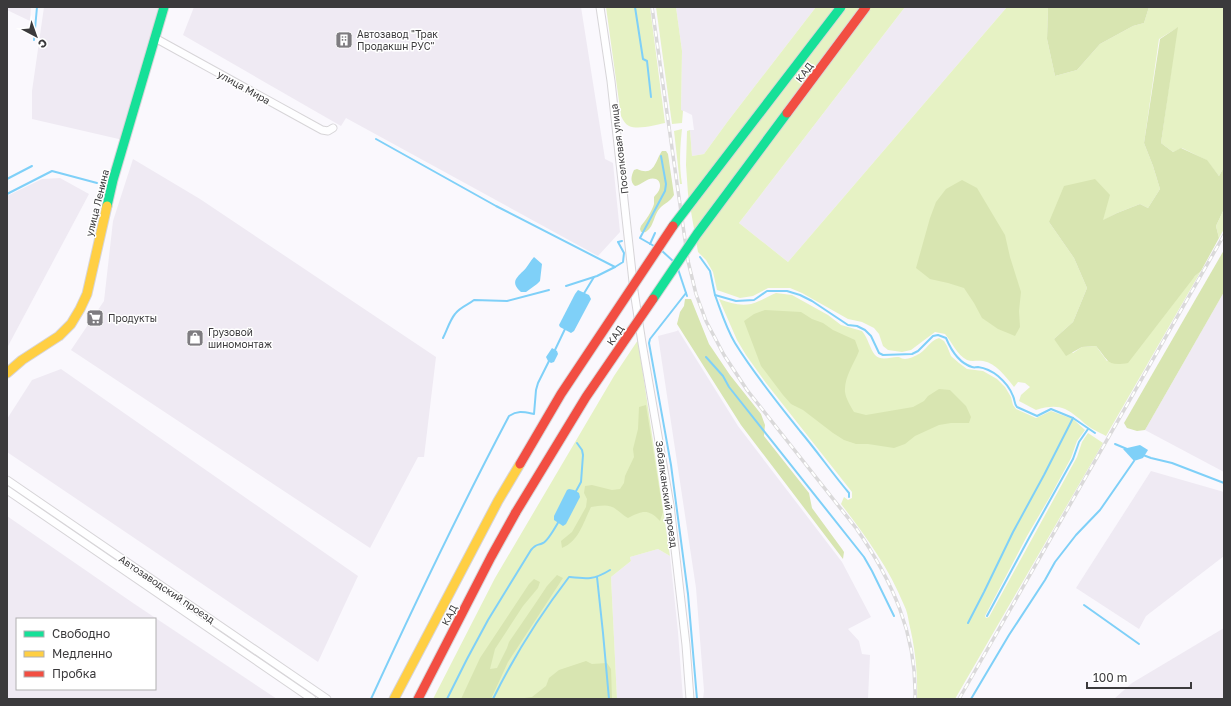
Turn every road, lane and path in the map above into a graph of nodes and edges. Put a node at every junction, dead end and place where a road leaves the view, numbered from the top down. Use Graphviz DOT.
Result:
graph roads {
  1 [pos="164,7"];
  2 [pos="600,7"];
  3 [pos="841,7"];
  4 [pos="866,7"];
  5 [pos="156,38"];
  6 [pos="333,128"];
  7 [pos="634,291"];
  8 [pos="7,373"];
  9 [pos="7,480"];
  10 [pos="7,490"];
  11 [pos="312,699"];
  12 [pos="327,699"];
  13 [pos="394,699"];
  14 [pos="418,699"];
  15 [pos="690,699"];
  1 -- 5 [label="main road, улица Ленина"];
  2 -- 7 [label="street, Поселковая улица"];
  3 -- 13 [label="main road, КАД, bridge"];
  4 -- 14 [label="main road, КАД, bridge"];
  5 -- 6 [label="street, улица Мира"];
  5 -- 8 [label="main road, улица Ленина"];
  7 -- 15 [label="street, Забалканский проезд"];
  9 -- 12 [label="street, Автозаводский проезд"];
  10 -- 11 [label="street, Автозаводский проезд"];
}
